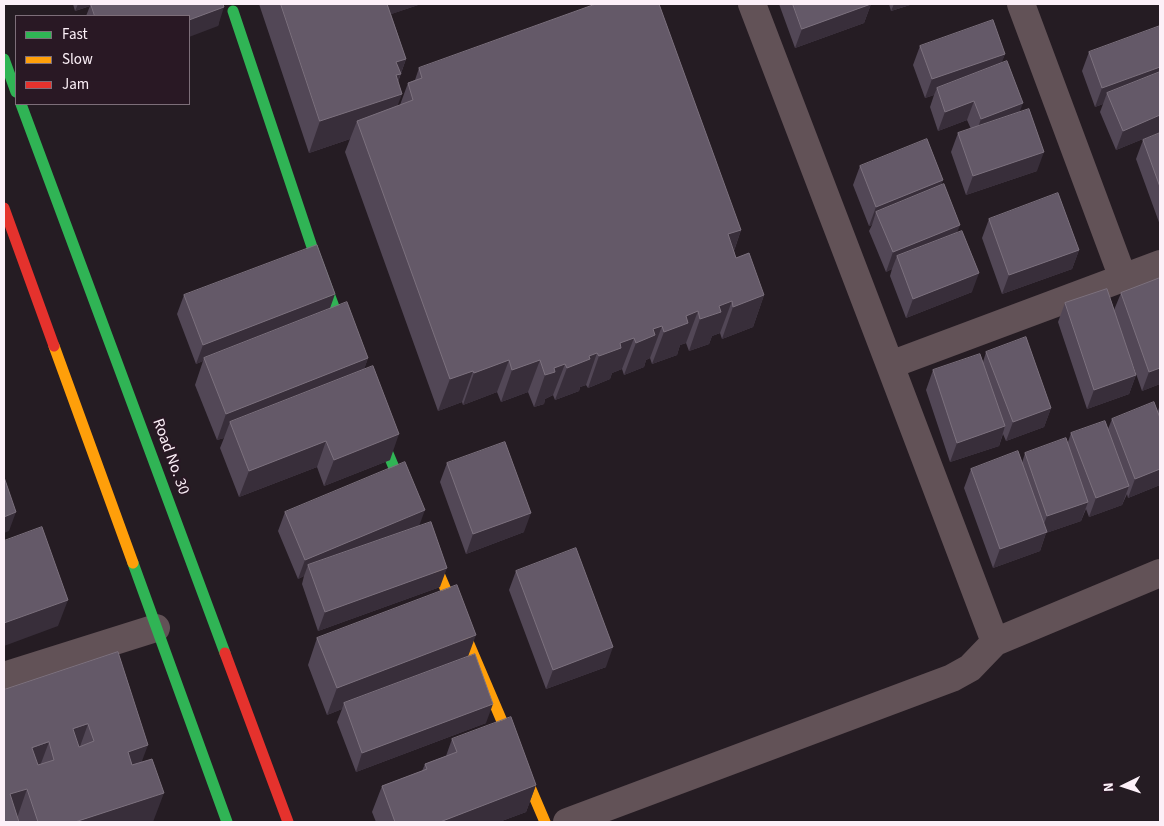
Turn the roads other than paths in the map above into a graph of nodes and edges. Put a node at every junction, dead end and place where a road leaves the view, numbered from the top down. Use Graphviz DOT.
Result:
graph roads {
  1 [pos="752,4"];
  2 [pos="1021,4"];
  3 [pos="233,11"];
  4 [pos="4,58"];
  5 [pos="15,89"];
  6 [pos="21,105"];
  7 [pos="4,208"];
  8 [pos="1160,264"];
  9 [pos="1123,278"];
  10 [pos="351,352"];
  11 [pos="890,365"];
  12 [pos="374,415"];
  13 [pos="414,514"];
  14 [pos="426,542"];
  15 [pos="1160,573"];
  16 [pos="156,628"];
  17 [pos="995,642"];
  18 [pos="4,676"];
  19 [pos="227,822"];
  20 [pos="288,822"];
  21 [pos="545,822"];
  22 [pos="567,822"];
  1 -- 11 [label="street"];
  2 -- 9 [label="street"];
  3 -- 10 [label="street"];
  4 -- 5 [label="street"];
  6 -- 20 [label="street, Road No. 30"];
  7 -- 16 [label="street"];
  8 -- 9 [label="street"];
  9 -- 11 [label="street"];
  11 -- 17 [label="street"];
  12 -- 13 [label="street"];
  14 -- 21 [label="street"];
  15 -- 17 [label="street"];
  16 -- 18 [label="street"];
  16 -- 19 [label="street"];
  17 -- 22 [label="street"];
}
